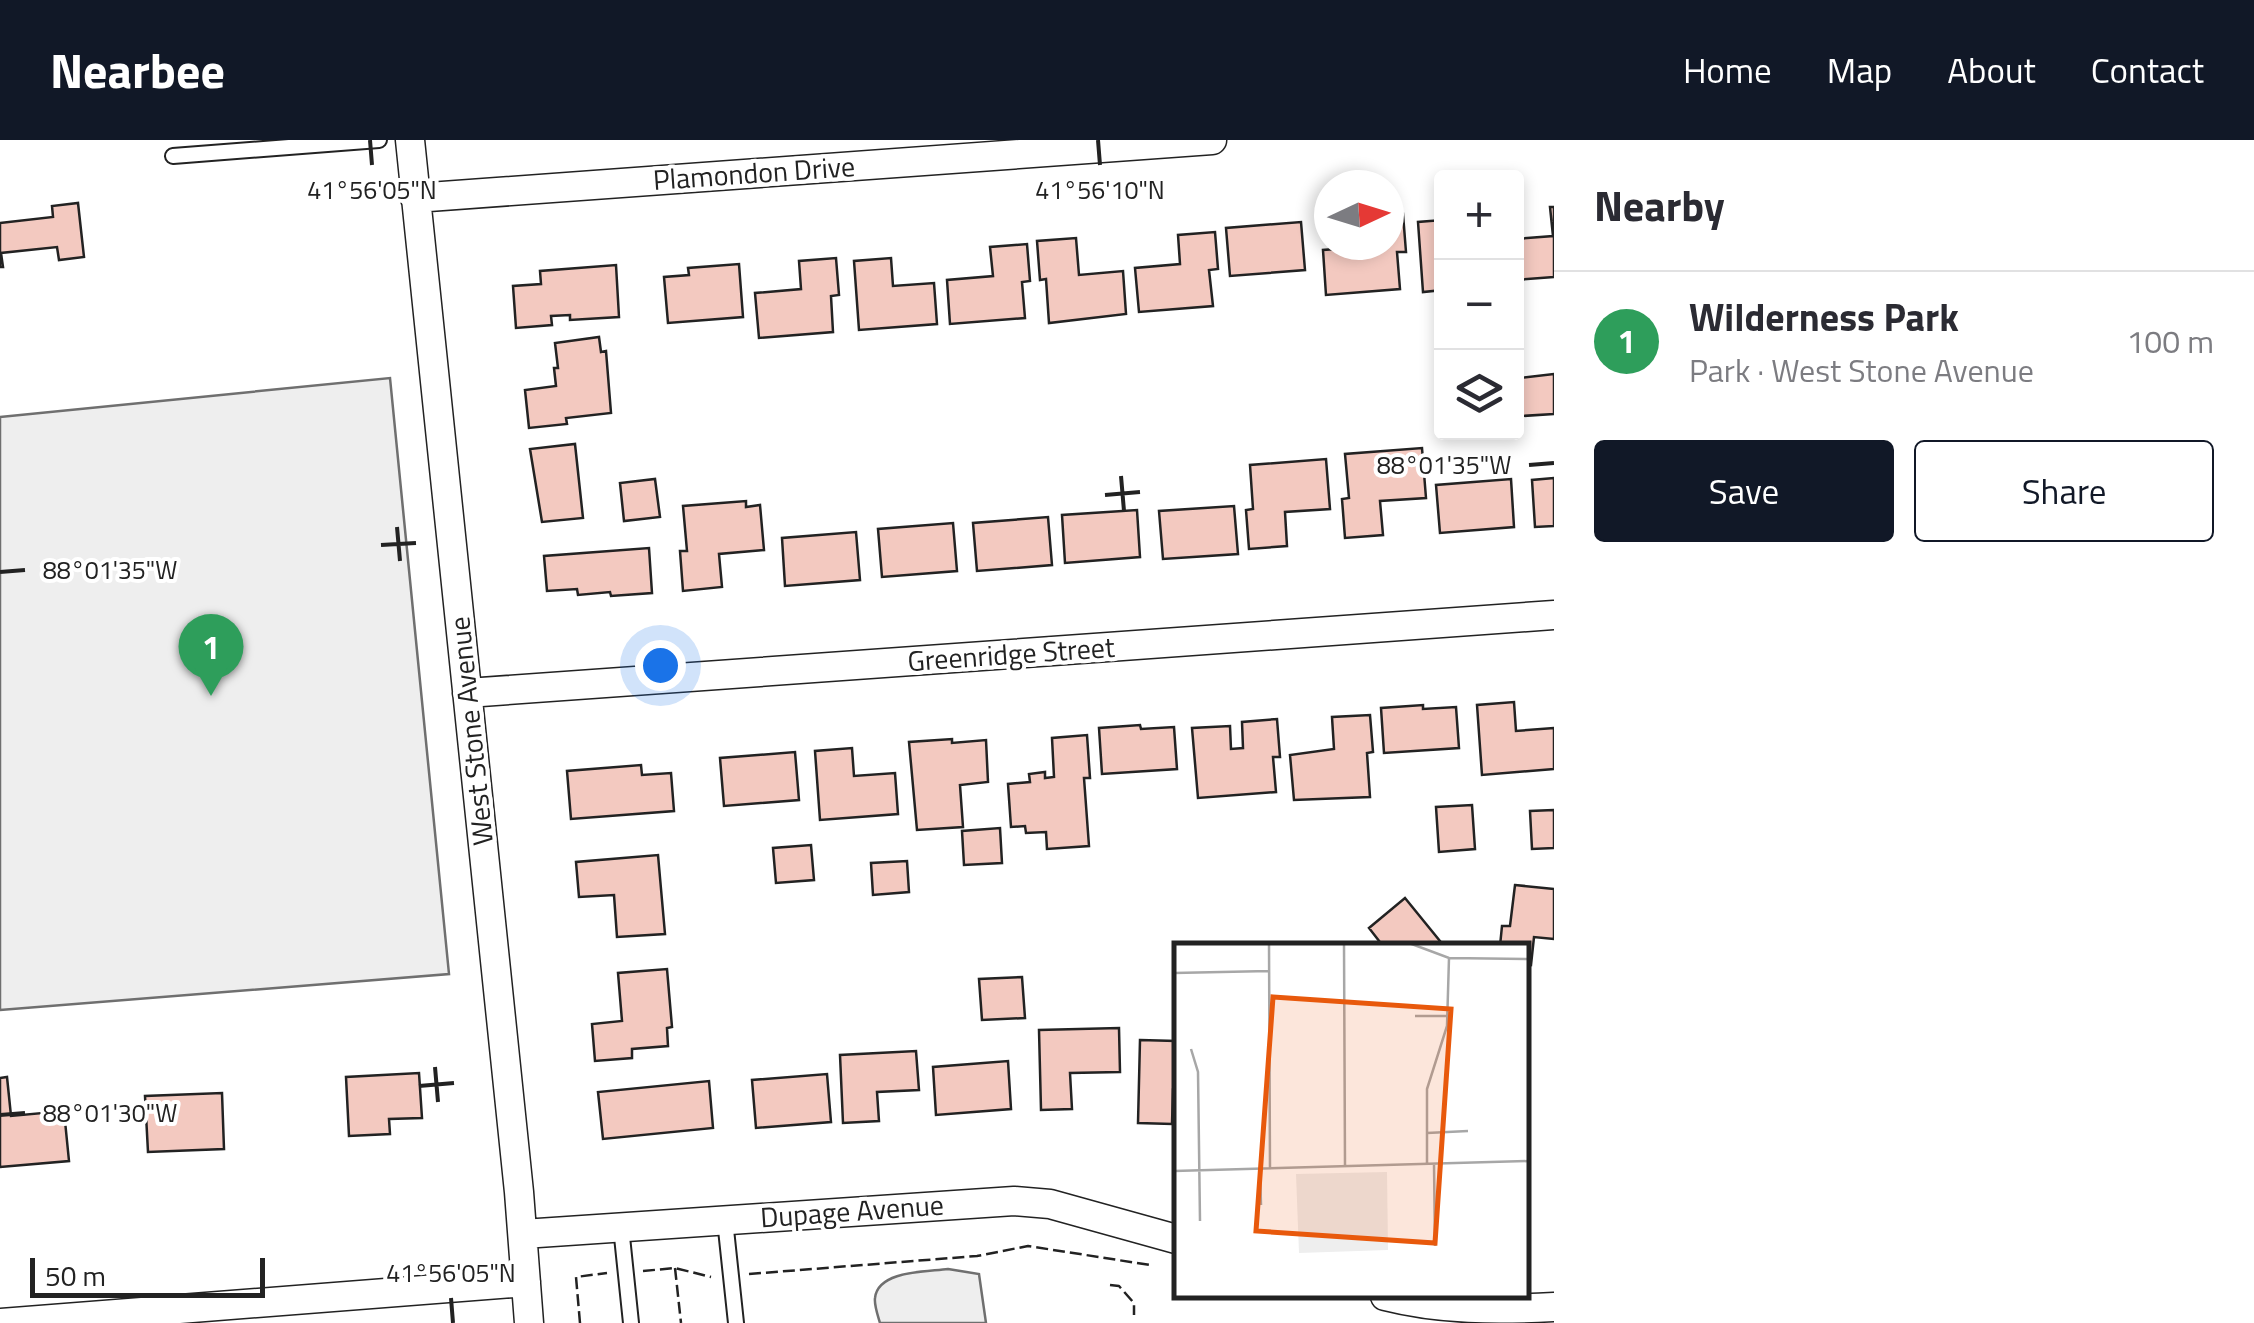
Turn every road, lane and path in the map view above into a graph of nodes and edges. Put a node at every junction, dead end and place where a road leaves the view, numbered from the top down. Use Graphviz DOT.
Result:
graph roads {
  1 [pos="379,140"];
  2 [pos="410,140"];
  3 [pos="1212,140"];
  4 [pos="174,156"];
  5 [pos="415,198"];
  6 [pos="1554,615"];
  7 [pos="467,693"];
  8 [pos="725,1220"];
  9 [pos="621,1227"];
  10 [pos="523,1234"];
  11 [pos="1174,1238"];
  12 [pos="526,1282"];
  13 [pos="1396,1298"];
  14 [pos="1509,1302"];
  15 [pos="1554,1307"];
  16 [pos="0,1322"];
  17 [pos="529,1323"];
  18 [pos="631,1323"];
  19 [pos="736,1323"];
  1 -- 4 [label="lane"];
  2 -- 5 [label="street, West Stone Avenue"];
  3 -- 5 [label="street, Plamondon Drive"];
  5 -- 7 [label="street, West Stone Avenue"];
  6 -- 7 [label="street, Greenridge Street"];
  7 -- 10 [label="street, West Stone Avenue"];
  8 -- 9 [label="street, Dupage Avenue"];
  8 -- 11 [label="street, Dupage Avenue"];
  8 -- 19 [label="lane"];
  9 -- 10 [label="street, Dupage Avenue"];
  9 -- 18 [label="lane"];
  10 -- 12 [label="street, West Stone Avenue"];
  12 -- 16 [label="street"];
  12 -- 17 [label="street, West Stone Avenue"];
  13 -- 14 [label="street"];
  14 -- 15 [label="street"];
}
